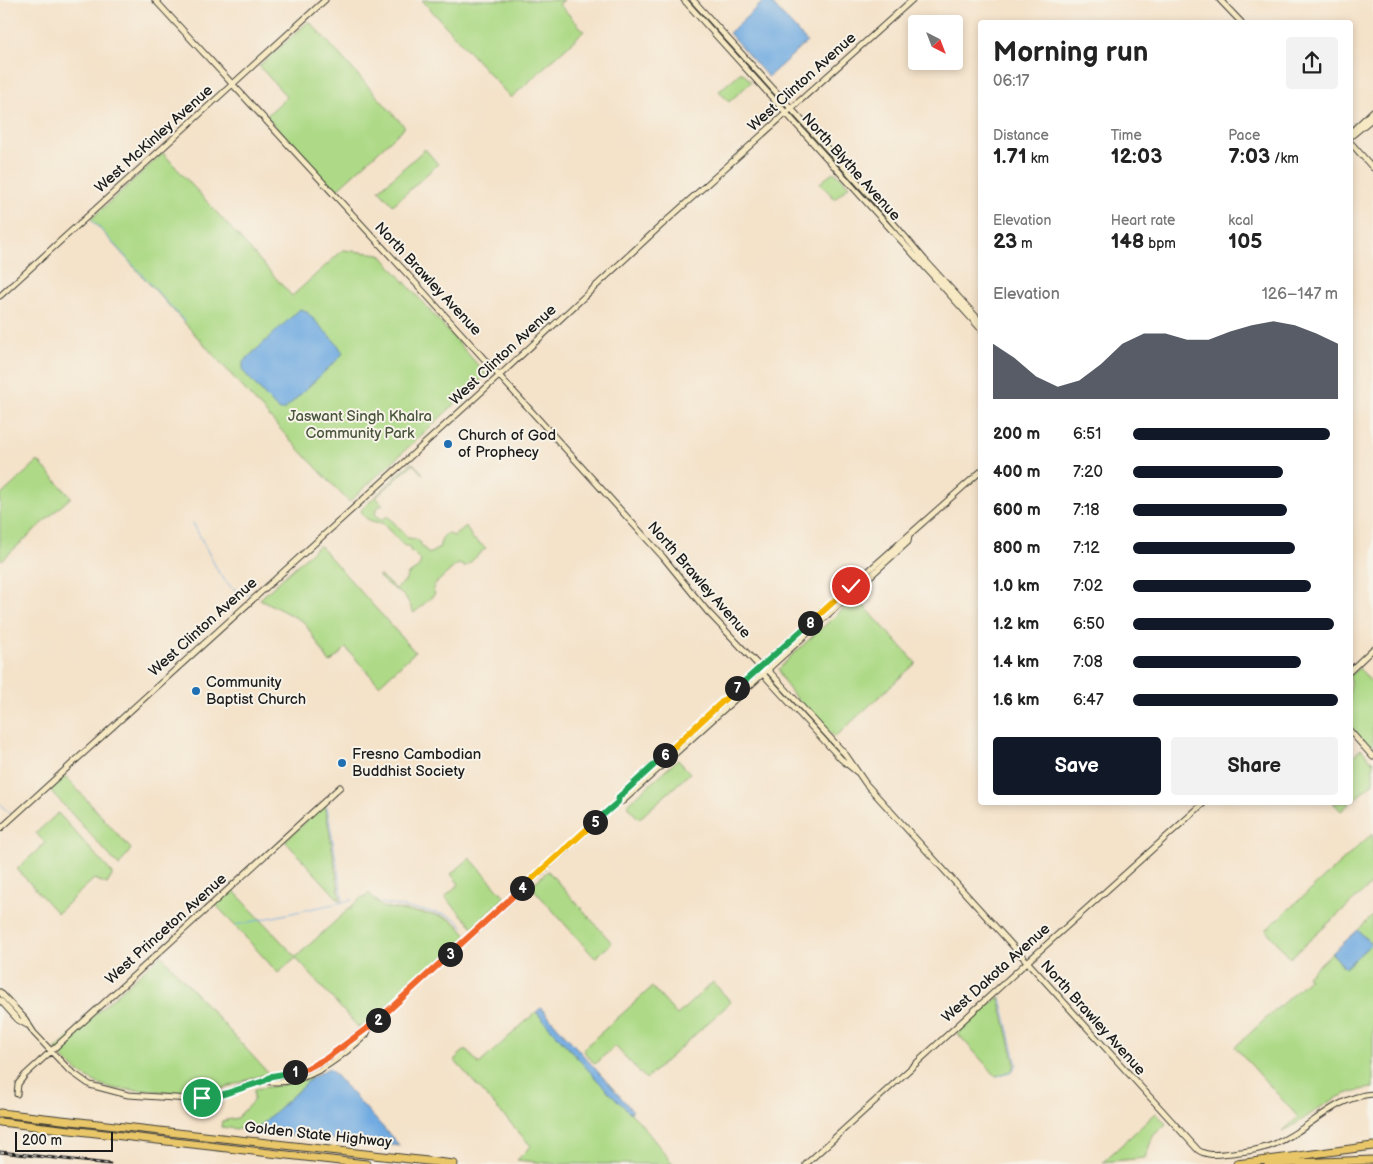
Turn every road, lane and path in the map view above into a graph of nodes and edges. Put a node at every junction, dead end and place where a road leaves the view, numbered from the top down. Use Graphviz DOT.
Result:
graph roads {
  1 [pos="154,0"];
  2 [pos="325,0"];
  3 [pos="684,0"];
  4 [pos="693,0"];
  5 [pos="912,0"];
  6 [pos="1220,0"];
  7 [pos="1239,20"];
  8 [pos="233,84"];
  9 [pos="791,109"];
  10 [pos="1373,111"];
  11 [pos="786,114"];
  12 [pos="1373,118"];
  13 [pos="1353,132"];
  14 [pos="1353,133"];
  15 [pos="1353,145"];
  16 [pos="1373,168"];
  17 [pos="0,296"];
  18 [pos="978,319"];
  19 [pos="978,326"];
  20 [pos="499,376"];
  21 [pos="978,474"];
  22 [pos="909,536"];
  23 [pos="1373,650"];
  24 [pos="760,667"];
  25 [pos="1353,668"];
  26 [pos="766,672"];
  27 [pos="714,709"];
  28 [pos="800,715"];
  29 [pos="704,727"];
  30 [pos="695,728"];
  31 [pos="826,733"];
  32 [pos="1353,734"];
  33 [pos="677,752"];
  34 [pos="1373,757"];
  35 [pos="857,772"];
  36 [pos="340,787"];
  37 [pos="618,802"];
  38 [pos="1202,805"];
  39 [pos="0,829"];
  40 [pos="1026,963"];
  41 [pos="0,992"];
  42 [pos="0,999"];
  43 [pos="14,1006"];
  44 [pos="27,1025"];
  45 [pos="50,1052"];
  46 [pos="17,1094"];
  47 [pos="1373,1094"];
  48 [pos="0,1112"];
  49 [pos="0,1123"];
  50 [pos="1373,1146"];
  51 [pos="1373,1160"];
  52 [pos="366,1164"];
  53 [pos="454,1164"];
  54 [pos="806,1164"];
  55 [pos="1237,1164"];
  56 [pos="1263,1164"];
  1 -- 8 [label="street, North Brawley Avenue"];
  2 -- 8 [label="street, West McKinley Avenue"];
  3 -- 11 [label="street, North Blythe Avenue"];
  4 -- 9 [label="street, North Blythe Avenue"];
  5 -- 9 [label="street, West Clinton Avenue"];
  6 -- 7 [label="street"];
  8 -- 17 [label="street, West McKinley Avenue"];
  8 -- 20 [label="street, North Brawley Avenue"];
  9 -- 11 [label="street, West Clinton Avenue"];
  9 -- 18 [label="street, North Blythe Avenue"];
  10 -- 13 [label="street"];
  11 -- 19 [label="street, North Blythe Avenue"];
  11 -- 20 [label="street, West Clinton Avenue"];
  12 -- 14 [label="street"];
  15 -- 16 [label="street"];
  20 -- 24 [label="street, North Brawley Avenue"];
  20 -- 39 [label="street, West Clinton Avenue"];
  21 -- 22 [label="street"];
  22 -- 24 [label="street"];
  22 -- 26 [label="street"];
  23 -- 25 [label="street"];
  24 -- 26 [label="street, North Brawley Avenue"];
  24 -- 27 [label="street"];
  26 -- 28 [label="street, North Brawley Avenue"];
  26 -- 29 [label="street"];
  26 -- 31 [label="street, North Brawley Avenue"];
  27 -- 29 [label="street"];
  27 -- 30 [label="street"];
  28 -- 31 [label="street"];
  28 -- 35 [label="street, North Brawley Avenue"];
  29 -- 33 [label="street"];
  30 -- 33 [label="street"];
  30 -- 37 [label="street"];
  31 -- 35 [label="street, North Brawley Avenue"];
  32 -- 34 [label="street"];
  33 -- 37 [label="street"];
  35 -- 40 [label="street, North Brawley Avenue"];
  36 -- 45 [label="street, West Princeton Avenue"];
  37 -- 45 [label="street"];
  38 -- 40 [label="street, West Dakota Avenue"];
  40 -- 47 [label="street, North Brawley Avenue"];
  40 -- 54 [label="street, West Dakota Avenue"];
  41 -- 43 [label="street"];
  42 -- 43 [label="street"];
  42 -- 44 [label="street"];
  43 -- 44 [label="street"];
  44 -- 45 [label="street"];
  45 -- 46 [label="street, West Princeton Avenue"];
  48 -- 53 [label="highway, Golden State Highway"];
  49 -- 52 [label="highway, Golden State Highway"];
  50 -- 55 [label="highway"];
  51 -- 56 [label="highway"];
}
